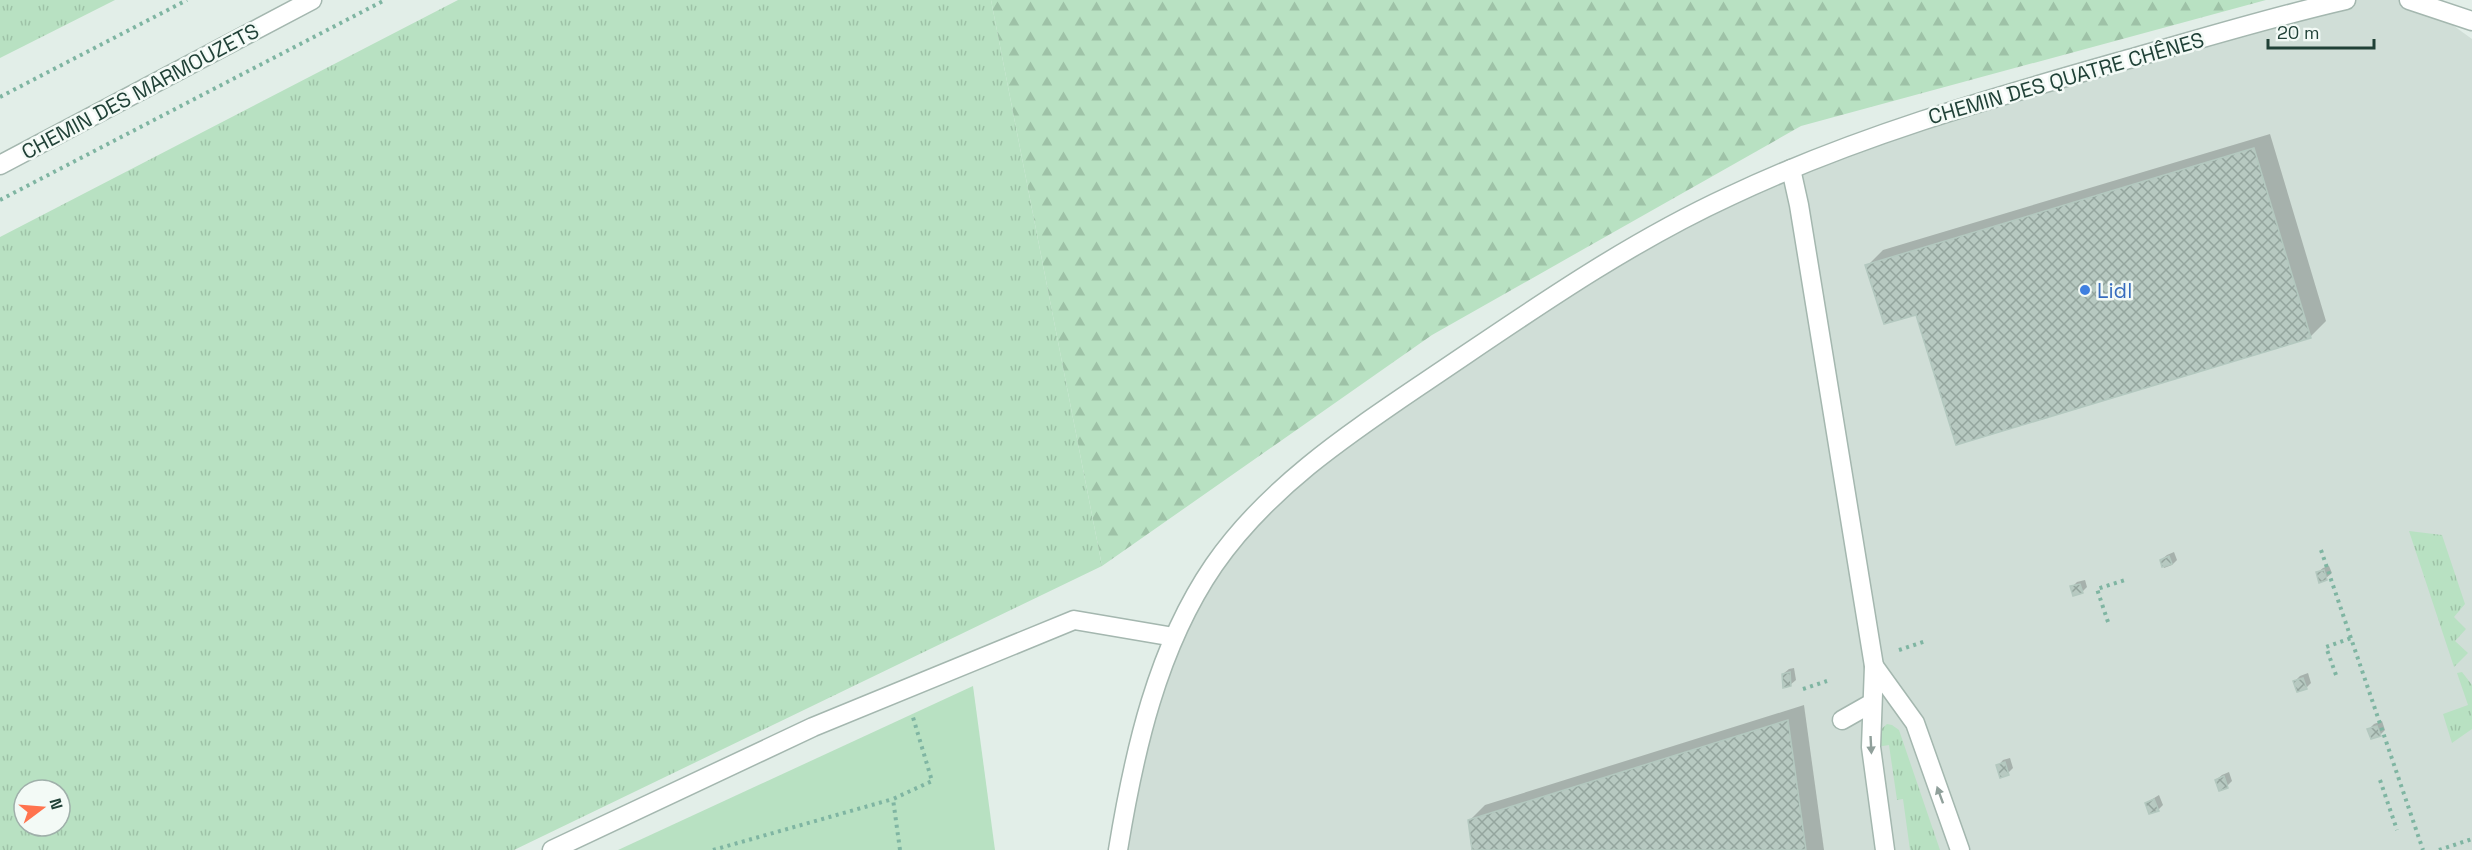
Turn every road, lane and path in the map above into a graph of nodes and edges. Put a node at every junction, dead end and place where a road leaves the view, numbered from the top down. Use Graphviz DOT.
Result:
graph roads {
  1 [pos="188,0"];
  2 [pos="312,0"];
  3 [pos="385,0"];
  4 [pos="2346,0"];
  5 [pos="2409,0"];
  6 [pos="2472,21"];
  7 [pos="0,97"];
  8 [pos="0,165"];
  9 [pos="1791,169"];
  10 [pos="0,200"];
  11 [pos="2322,549"];
  12 [pos="2125,580"];
  13 [pos="2108,622"];
  14 [pos="1174,637"];
  15 [pos="2351,638"];
  16 [pos="1926,641"];
  17 [pos="1902,649"];
  18 [pos="1874,666"];
  19 [pos="2336,675"];
  20 [pos="1827,681"];
  21 [pos="904,689"];
  22 [pos="1803,689"];
  23 [pos="1872,703"];
  24 [pos="1842,720"];
  25 [pos="2380,780"];
  26 [pos="893,800"];
  27 [pos="2397,831"];
  28 [pos="2472,839"];
  29 [pos="552,850"];
  30 [pos="713,850"];
  31 [pos="900,850"];
  32 [pos="1118,850"];
  33 [pos="1885,850"];
  34 [pos="1960,850"];
  35 [pos="2423,850"];
  36 [pos="2439,850"];
  1 -- 7 [label="path"];
  2 -- 8 [label="street, CHEMIN DES MARMOUZETS"];
  3 -- 10 [label="path"];
  4 -- 9 [label="street, CHEMIN DES QUATRE CHÊNES"];
  5 -- 6 [label="street"];
  9 -- 14 [label="street, CHEMIN DES QUATRE CHÊNES"];
  9 -- 18 [label="street"];
  11 -- 15 [label="path"];
  12 -- 13 [label="path"];
  14 -- 21 [label="street"];
  14 -- 32 [label="street, CHEMIN DES QUATRE CHÊNES"];
  15 -- 19 [label="path"];
  15 -- 35 [label="path"];
  16 -- 17 [label="path"];
  18 -- 23 [label="street"];
  34 -- 18 [label="street, one-way"];
  20 -- 22 [label="path"];
  21 -- 26 [label="path"];
  21 -- 29 [label="street"];
  23 -- 24 [label="street"];
  23 -- 33 [label="street, one-way"];
  25 -- 27 [label="path"];
  26 -- 30 [label="path"];
  26 -- 31 [label="path"];
  28 -- 36 [label="path"];
}
